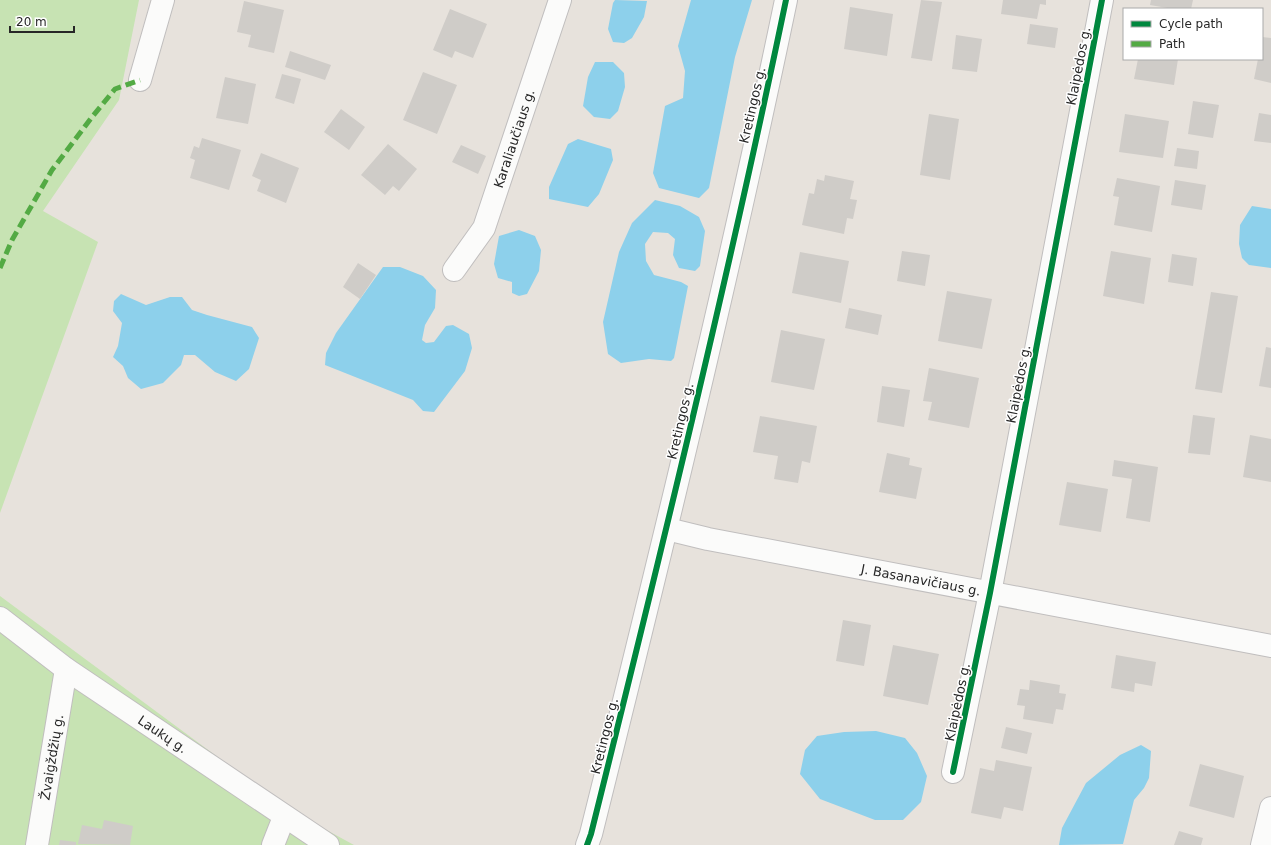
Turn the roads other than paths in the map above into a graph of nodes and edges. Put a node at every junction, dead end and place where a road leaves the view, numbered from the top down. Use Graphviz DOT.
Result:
graph roads {
  1 [pos="163,0"];
  2 [pos="560,0"];
  3 [pos="786,0"];
  4 [pos="1102,0"];
  5 [pos="140,80"];
  6 [pos="454,270"];
  7 [pos="667,529"];
  8 [pos="990,593"];
  9 [pos="0,618"];
  10 [pos="1271,646"];
  11 [pos="66,669"];
  12 [pos="953,772"];
  13 [pos="1271,808"];
  14 [pos="284,816"];
  15 [pos="37,845"];
  16 [pos="273,845"];
  17 [pos="328,845"];
  18 [pos="587,845"];
  19 [pos="1262,845"];
  1 -- 5 [label="street"];
  2 -- 6 [label="street, Karaliaučiaus g."];
  3 -- 7 [label="street, Kretingos g."];
  4 -- 8 [label="street, Klaipėdos g."];
  7 -- 8 [label="street, J. Basanavičiaus g."];
  7 -- 18 [label="street, Kretingos g."];
  8 -- 10 [label="street, J. Basanavičiaus g."];
  8 -- 12 [label="street, Klaipėdos g."];
  9 -- 11 [label="street, Laukų g."];
  11 -- 14 [label="street, Laukų g."];
  11 -- 15 [label="street, Žvaigždžių g."];
  13 -- 19 [label="street"];
  14 -- 16 [label="street"];
  14 -- 17 [label="street, Laukų g."];
}
